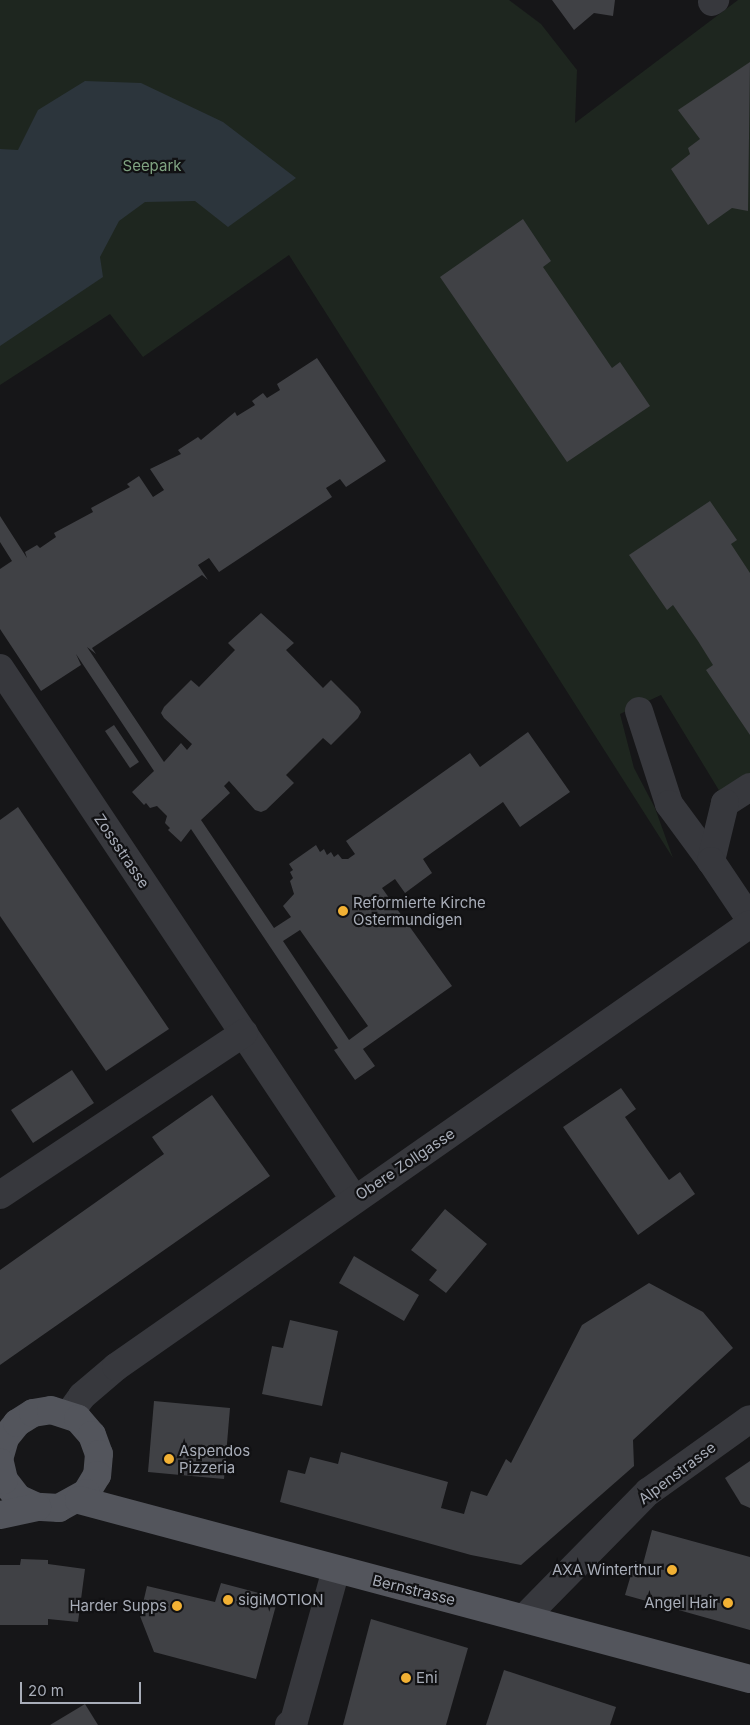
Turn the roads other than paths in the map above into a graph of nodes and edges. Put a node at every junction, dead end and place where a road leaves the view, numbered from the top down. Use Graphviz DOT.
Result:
graph roads {
  1 [pos="0,668"];
  2 [pos="640,711"];
  3 [pos="750,787"];
  4 [pos="712,861"];
  5 [pos="750,919"];
  6 [pos="750,924"];
  7 [pos="244,1033"];
  8 [pos="0,1195"];
  9 [pos="354,1199"];
  10 [pos="69,1414"];
  11 [pos="750,1419"];
  12 [pos="1,1449"];
  13 [pos="79,1500"];
  14 [pos="37,1507"];
  15 [pos="0,1514"];
  16 [pos="336,1570"];
  17 [pos="524,1618"];
  18 [pos="750,1679"];
  19 [pos="289,1725"];
  1 -- 7 [label="street, Zossstrasse"];
  2 -- 4 [label="street"];
  3 -- 4 [label="street"];
  4 -- 5 [label="street"];
  6 -- 9 [label="street, Obere Zollgasse"];
  7 -- 8 [label="street"];
  7 -- 9 [label="street, Zossstrasse"];
  9 -- 10 [label="street, Obere Zollgasse"];
  10 -- 12 [label="main road"];
  10 -- 13 [label="main road"];
  11 -- 17 [label="street, Alpenstrasse"];
  12 -- 14 [label="main road"];
  13 -- 14 [label="main road"];
  13 -- 16 [label="main road, Bernstrasse"];
  14 -- 15 [label="main road"];
  16 -- 17 [label="main road, Bernstrasse"];
  16 -- 19 [label="street"];
  17 -- 18 [label="main road, Bernstrasse"];
}
